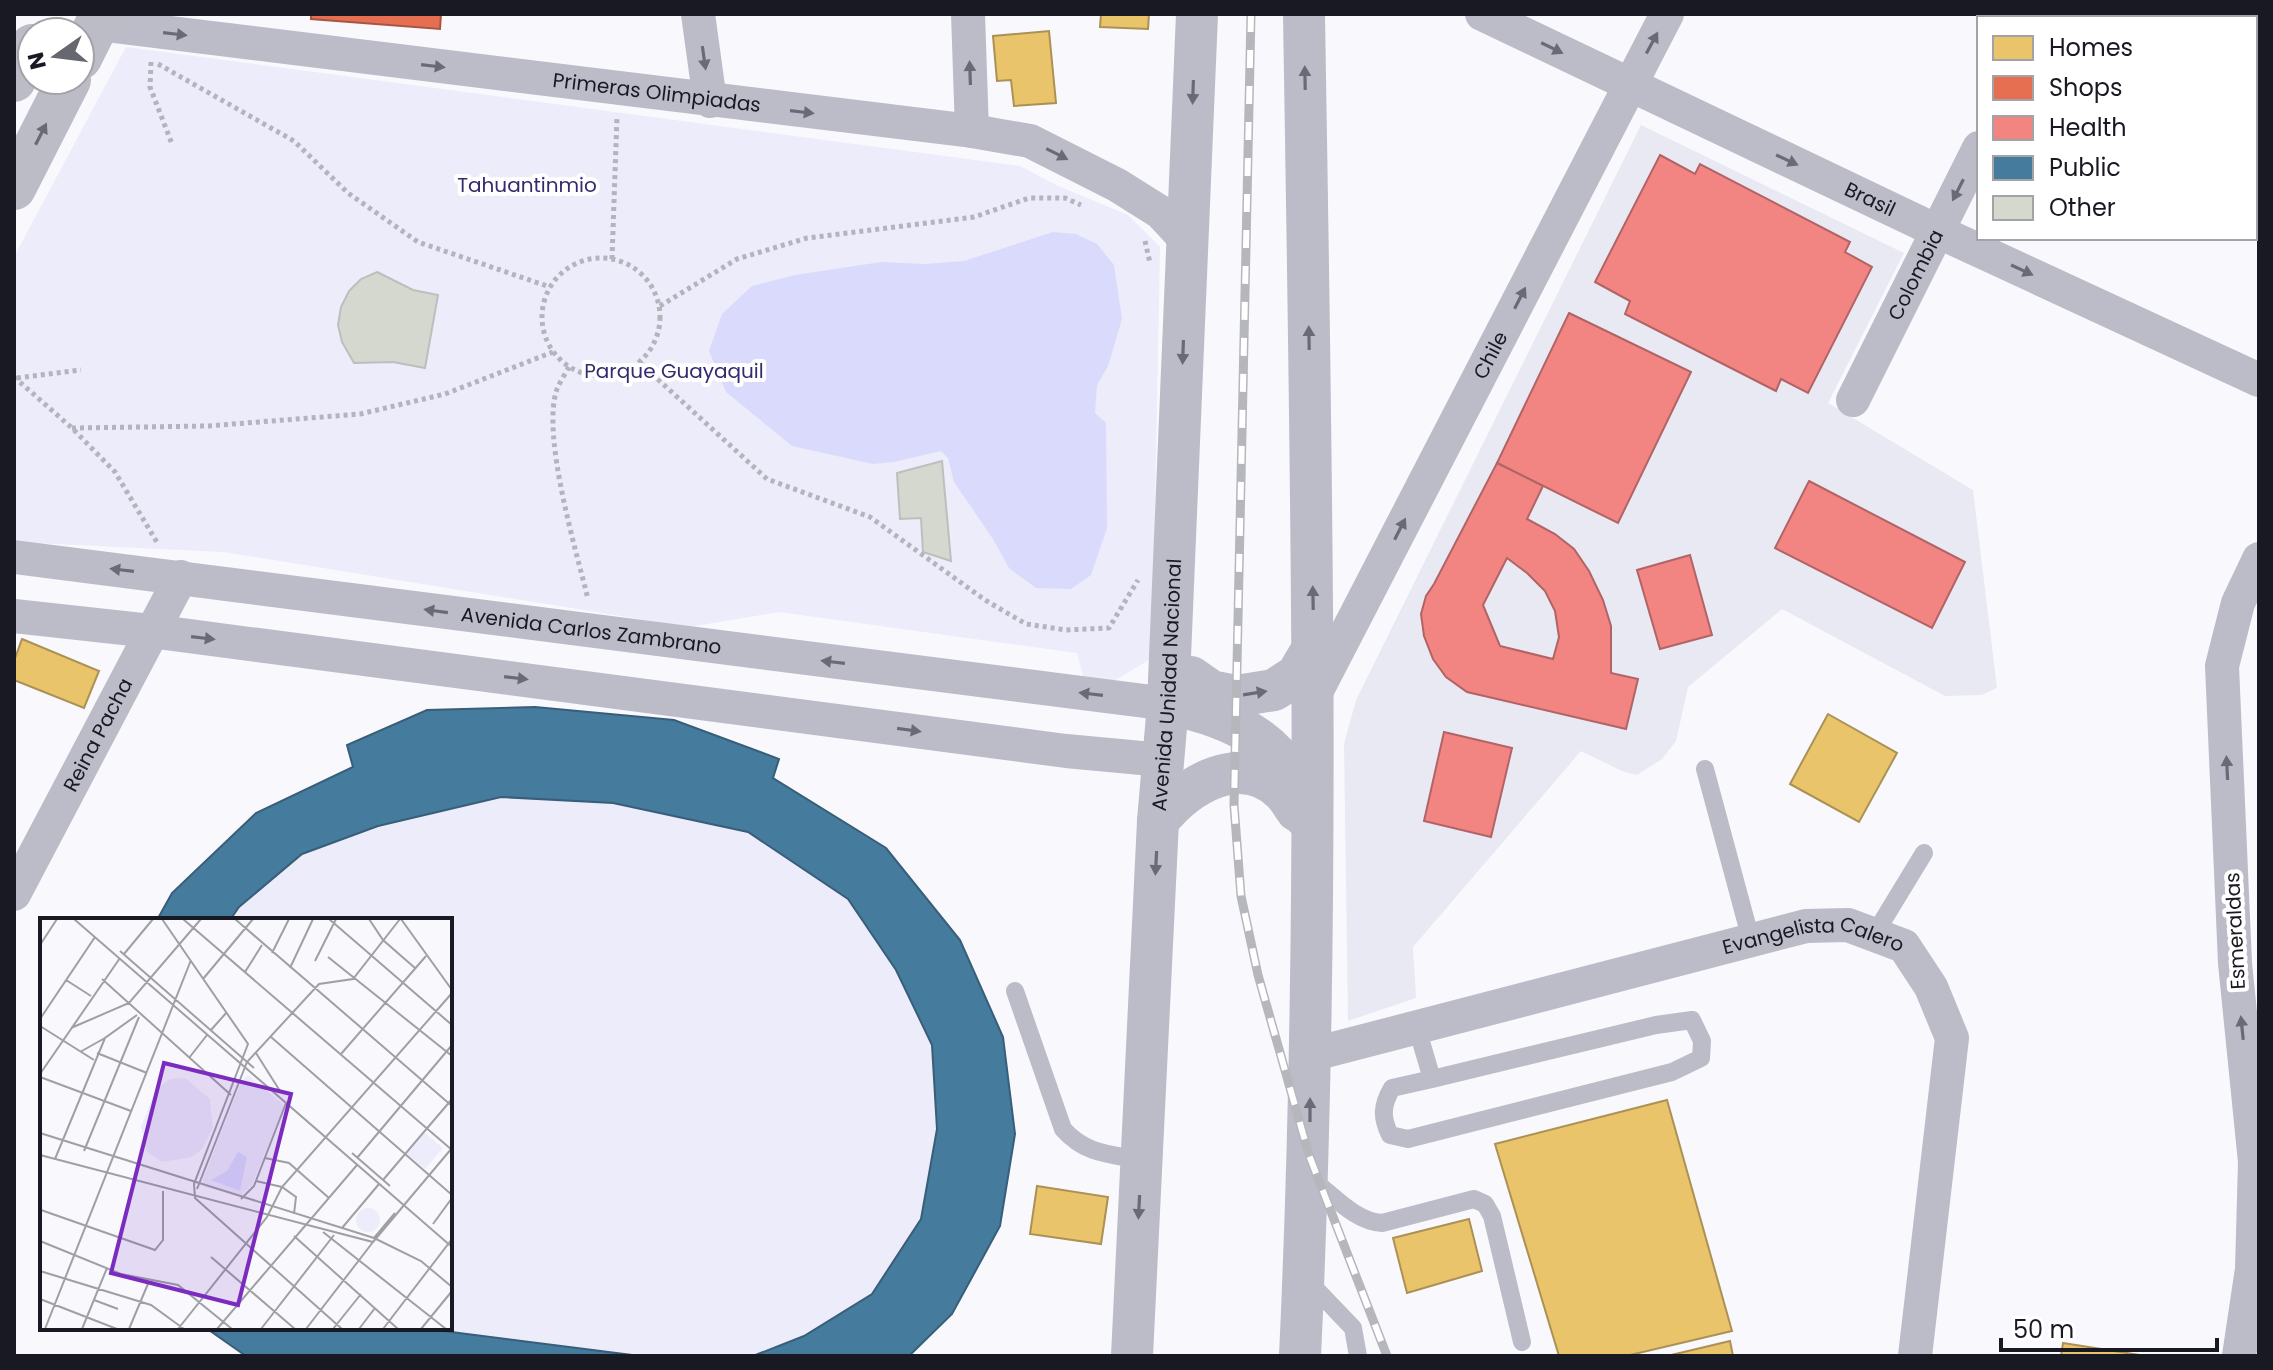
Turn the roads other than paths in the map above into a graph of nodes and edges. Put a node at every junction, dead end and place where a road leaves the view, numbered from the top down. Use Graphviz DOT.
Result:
graph roads {
  1 [pos="698,14"];
  2 [pos="968,14"];
  3 [pos="1197,14"];
  4 [pos="1304,14"];
  5 [pos="1482,14"];
  6 [pos="1667,14"];
  7 [pos="96,32"];
  8 [pos="1630,85"];
  9 [pos="61,96"];
  10 [pos="710,101"];
  11 [pos="972,131"];
  12 [pos="1977,152"];
  13 [pos="14,188"];
  14 [pos="1937,231"];
  15 [pos="1187,241"];
  16 [pos="2259,380"];
  17 [pos="1853,400"];
  18 [pos="14,557"];
  19 [pos="2259,559"];
  20 [pos="177,576"];
  21 [pos="14,616"];
  22 [pos="151,631"];
  23 [pos="1170,646"];
  24 [pos="1313,648"];
  25 [pos="1313,698"];
  26 [pos="1168,704"];
  27 [pos="1258,737"];
  28 [pos="1163,760"];
  29 [pos="1705,769"];
  30 [pos="1158,821"];
  31 [pos="1924,853"];
  32 [pos="1311,858"];
  33 [pos="14,894"];
  34 [pos="1874,935"];
  35 [pos="1751,940"];
  36 [pos="2247,966"];
  37 [pos="1015,991"];
  38 [pos="1417,1028"];
  39 [pos="1310,1055"];
  40 [pos="1432,1079"];
  41 [pos="1141,1160"];
  42 [pos="1308,1176"];
  43 [pos="1304,1277"];
  44 [pos="1522,1342"];
  45 [pos="1132,1356"];
  46 [pos="1300,1356"];
  47 [pos="1358,1356"];
  48 [pos="1915,1356"];
  49 [pos="2239,1356"];
  1 -- 10 [label="street, one-way"];
  11 -- 2 [label="street, one-way"];
  3 -- 15 [label="street, Avenida Unidad Nacional, one-way"];
  24 -- 4 [label="street, one-way"];
  5 -- 8 [label="street, Brasil, one-way"];
  8 -- 6 [label="street, Chile, one-way"];
  7 -- 10 [label="street, Primeras Olimpiadas, one-way"];
  8 -- 14 [label="street, Brasil, one-way"];
  25 -- 8 [label="street, Chile, one-way"];
  13 -- 9 [label="main road, one-way"];
  10 -- 11 [label="street, Primeras Olimpiadas, one-way"];
  11 -- 15 [label="street, Primeras Olimpiadas, one-way"];
  12 -- 14 [label="street, Colombia, one-way"];
  14 -- 16 [label="street, Brasil, one-way"];
  14 -- 17 [label="street, Colombia"];
  15 -- 23 [label="street, Avenida Unidad Nacional, one-way"];
  20 -- 18 [label="street, Avenida Carlos Zambrano, one-way"];
  36 -- 19 [label="street, Esmeraldas, one-way"];
  20 -- 22 [label="street, Reina Pacha"];
  26 -- 20 [label="street, Avenida Carlos Zambrano, one-way"];
  21 -- 22 [label="street"];
  22 -- 28 [label="street, one-way"];
  22 -- 33 [label="street, Reina Pacha"];
  23 -- 24 [label="street, one-way"];
  23 -- 26 [label="street, Avenida Unidad Nacional"];
  24 -- 25 [label="street"];
  25 -- 27 [label="street"];
  25 -- 32 [label="street"];
  26 -- 27 [label="street"];
  26 -- 28 [label="street, Avenida Unidad Nacional"];
  27 -- 28 [label="street"];
  27 -- 32 [label="street"];
  28 -- 30 [label="street, Avenida Unidad Nacional"];
  29 -- 35 [label="lane"];
  30 -- 32 [label="street"];
  30 -- 41 [label="street, Avenida Unidad Nacional, one-way"];
  31 -- 34 [label="lane"];
  32 -- 39 [label="street"];
  34 -- 35 [label="street, Evangelista Calero"];
  34 -- 48 [label="street, Evangelista Calero"];
  35 -- 38 [label="street, Evangelista Calero"];
  49 -- 36 [label="street, Esmeraldas, one-way"];
  37 -- 41 [label="lane"];
  38 -- 39 [label="street, Evangelista Calero"];
  38 -- 40 [label="lane"];
  42 -- 39 [label="street, one-way"];
  40 -- 40 [label="lane"];
  41 -- 45 [label="street, Avenida Unidad Nacional, one-way"];
  42 -- 43 [label="street"];
  42 -- 44 [label="lane"];
  43 -- 46 [label="street"];
  43 -- 47 [label="lane"];
}
